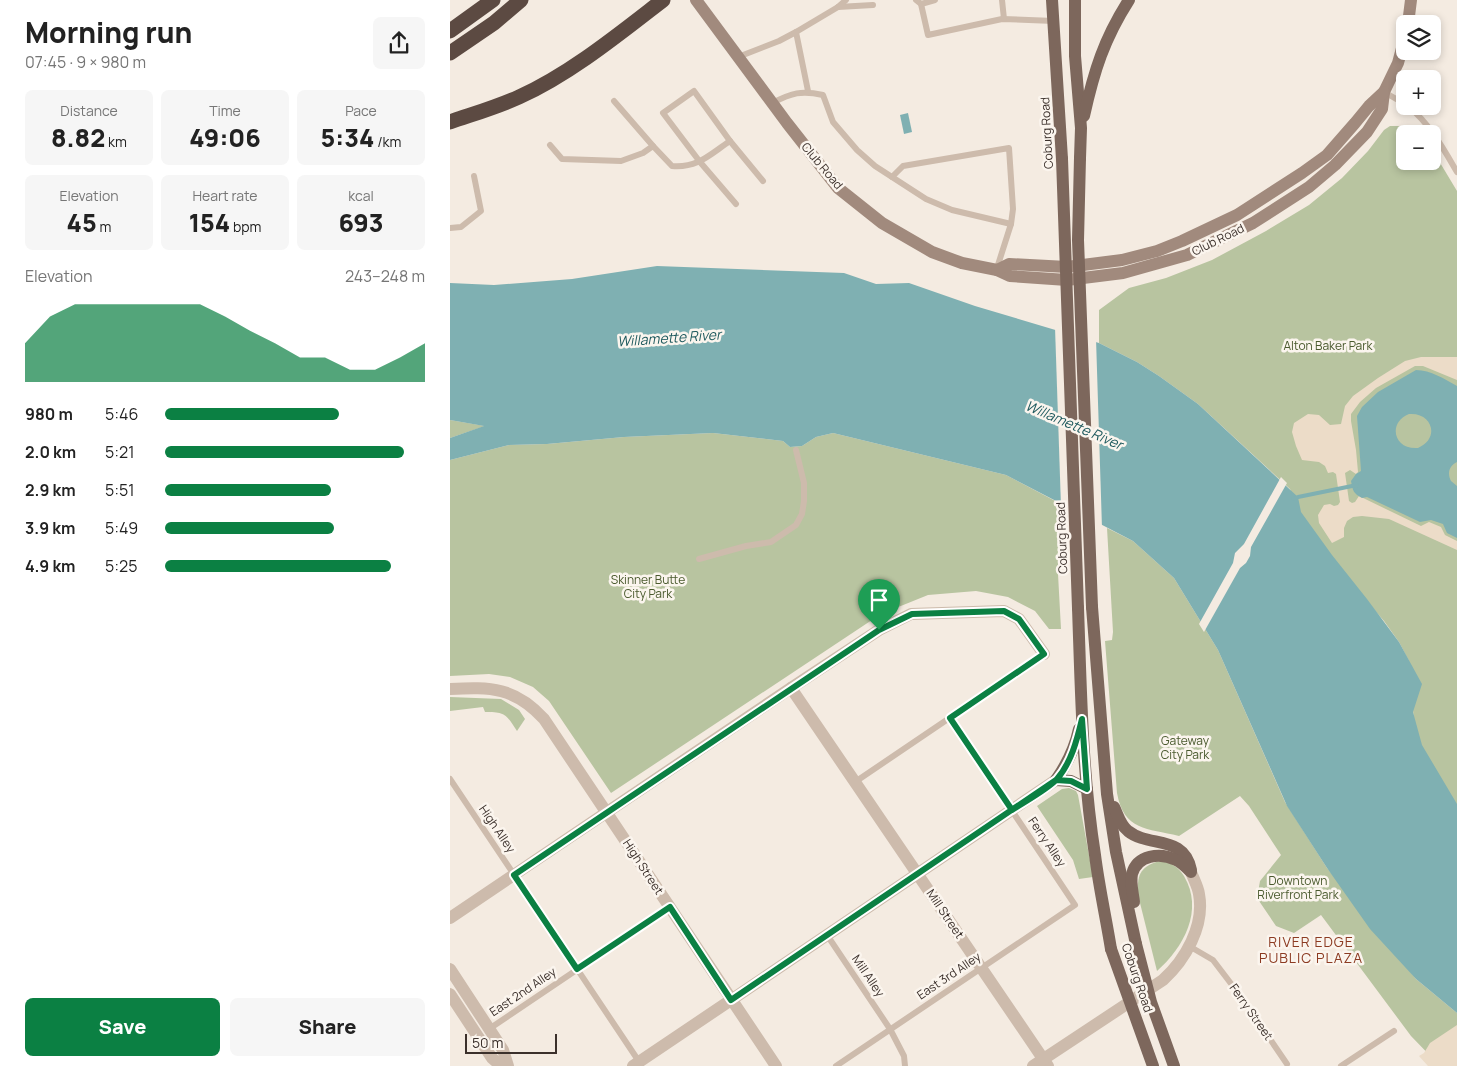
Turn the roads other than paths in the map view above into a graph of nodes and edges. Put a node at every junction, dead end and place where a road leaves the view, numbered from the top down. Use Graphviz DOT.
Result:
graph roads {
  1 [pos="492,0"];
  2 [pos="521,0"];
  3 [pos="663,0"];
  4 [pos="696,0"];
  5 [pos="846,0"];
  6 [pos="935,0"];
  7 [pos="1002,0"];
  8 [pos="1052,0"];
  9 [pos="1075,0"];
  10 [pos="1410,0"];
  11 [pos="918,2"];
  12 [pos="873,5"];
  13 [pos="1126,5"];
  14 [pos="838,7"];
  15 [pos="1409,15"];
  16 [pos="1004,19"];
  17 [pos="1054,21"];
  18 [pos="450,31"];
  19 [pos="796,32"];
  20 [pos="450,53"];
  21 [pos="738,57"];
  22 [pos="1399,60"];
  23 [pos="808,92"];
  24 [pos="1384,92"];
  25 [pos="1396,99"];
  26 [pos="614,101"];
  27 [pos="772,103"];
  28 [pos="1420,115"];
  29 [pos="450,122"];
  30 [pos="1081,128"];
  31 [pos="730,141"];
  32 [pos="550,144"];
  33 [pos="653,146"];
  34 [pos="700,162"];
  35 [pos="1457,172"];
  36 [pos="474,176"];
  37 [pos="892,177"];
  38 [pos="763,181"];
  39 [pos="736,204"];
  40 [pos="1011,224"];
  41 [pos="450,228"];
  42 [pos="996,270"];
  43 [pos="796,450"];
  44 [pos="699,559"];
  45 [pos="1044,654"];
  46 [pos="791,688"];
  47 [pos="450,689"];
  48 [pos="950,718"];
  49 [pos="1082,719"];
  50 [pos="450,780"];
  51 [pos="1056,780"];
  52 [pos="855,782"];
  53 [pos="1087,789"];
  54 [pos="1107,794"];
  55 [pos="1012,810"];
  56 [pos="607,812"];
  57 [pos="1191,872"];
  58 [pos="918,874"];
  59 [pos="514,875"];
  60 [pos="1075,904"];
  61 [pos="670,907"];
  62 [pos="450,918"];
  63 [pos="827,935"];
  64 [pos="1136,944"];
  65 [pos="1189,946"];
  66 [pos="981,968"];
  67 [pos="450,969"];
  68 [pos="577,969"];
  69 [pos="450,994"];
  70 [pos="731,1000"];
  71 [pos="489,1029"];
  72 [pos="890,1030"];
  73 [pos="1394,1031"];
  74 [pos="1041,1064"];
  75 [pos="1287,1064"];
  76 [pos="638,1065"];
  77 [pos="501,1066"];
  78 [pos="508,1066"];
  79 [pos="776,1066"];
  80 [pos="836,1066"];
  81 [pos="905,1066"];
  82 [pos="1153,1066"];
  83 [pos="1174,1066"];
  84 [pos="1341,1066"];
  1 -- 18 [label="highway"];
  2 -- 20 [label="highway"];
  3 -- 29 [label="highway"];
  4 -- 21 [label="main road, Club Road"];
  5 -- 14 [label="lane"];
  6 -- 11 [label="lane"];
  7 -- 16 [label="lane"];
  8 -- 17 [label="main road, Coburg Road"];
  9 -- 30 [label="main road, Coburg Road"];
  10 -- 15 [label="main road"];
  11 -- 16 [label="lane"];
  12 -- 14 [label="lane"];
  13 -- 30 [label="main road"];
  14 -- 19 [label="lane"];
  16 -- 17 [label="lane"];
  17 -- 49 [label="main road, Coburg Road, bridge"];
  19 -- 21 [label="lane"];
  19 -- 23 [label="lane"];
  21 -- 27 [label="main road, Club Road"];
  22 -- 24 [label="main road, Club Road"];
  23 -- 27 [label="lane"];
  23 -- 37 [label="lane"];
  24 -- 25 [label="lane"];
  24 -- 42 [label="main road, Club Road"];
  26 -- 33 [label="lane"];
  27 -- 42 [label="main road, Club Road"];
  28 -- 35 [label="lane"];
  30 -- 54 [label="main road, Coburg Road, bridge"];
  31 -- 34 [label="lane"];
  31 -- 34 [label="lane"];
  31 -- 38 [label="lane"];
  32 -- 33 [label="lane"];
  33 -- 34 [label="lane"];
  34 -- 39 [label="lane"];
  36 -- 41 [label="lane"];
  37 -- 40 [label="lane"];
  37 -- 40 [label="lane"];
  40 -- 42 [label="lane"];
  43 -- 44 [label="lane"];
  45 -- 46 [label="street"];
  45 -- 48 [label="lane"];
  46 -- 52 [label="street, Mill Street"];
  46 -- 56 [label="street"];
  47 -- 56 [label="street, High Street"];
  48 -- 52 [label="lane"];
  48 -- 55 [label="lane, Ferry Alley"];
  49 -- 51 [label="main road"];
  49 -- 53 [label="main road, Coburg Road"];
  50 -- 59 [label="lane, High Alley"];
  51 -- 53 [label="main road"];
  51 -- 55 [label="street"];
  52 -- 58 [label="street, Mill Street"];
  53 -- 82 [label="main road, Coburg Road, bridge"];
  54 -- 57 [label="main road"];
  54 -- 64 [label="main road, Coburg Road"];
  55 -- 58 [label="street"];
  55 -- 60 [label="lane, Ferry Alley"];
  56 -- 59 [label="street"];
  56 -- 61 [label="street, High Street"];
  57 -- 64 [label="main road"];
  57 -- 65 [label="street"];
  58 -- 63 [label="street"];
  58 -- 66 [label="street, Mill Street"];
  59 -- 62 [label="street"];
  59 -- 68 [label="lane, High Alley"];
  60 -- 66 [label="lane, East 3rd Alley"];
  61 -- 68 [label="lane, East 2nd Alley"];
  61 -- 70 [label="street, High Street"];
  63 -- 70 [label="street"];
  63 -- 72 [label="lane, Mill Alley"];
  64 -- 83 [label="main road, Coburg Road, bridge"];
  65 -- 74 [label="street"];
  65 -- 75 [label="lane, Ferry Street"];
  66 -- 72 [label="lane, East 3rd Alley"];
  66 -- 74 [label="street, Mill Street"];
  67 -- 71 [label="street"];
  68 -- 71 [label="lane, East 2nd Alley"];
  68 -- 76 [label="lane, High Alley"];
  69 -- 77 [label="street"];
  70 -- 76 [label="street"];
  70 -- 79 [label="street, High Street"];
  71 -- 78 [label="street"];
  72 -- 80 [label="lane, East 3rd Alley"];
  72 -- 81 [label="lane, Mill Alley"];
  73 -- 84 [label="lane"];
}
